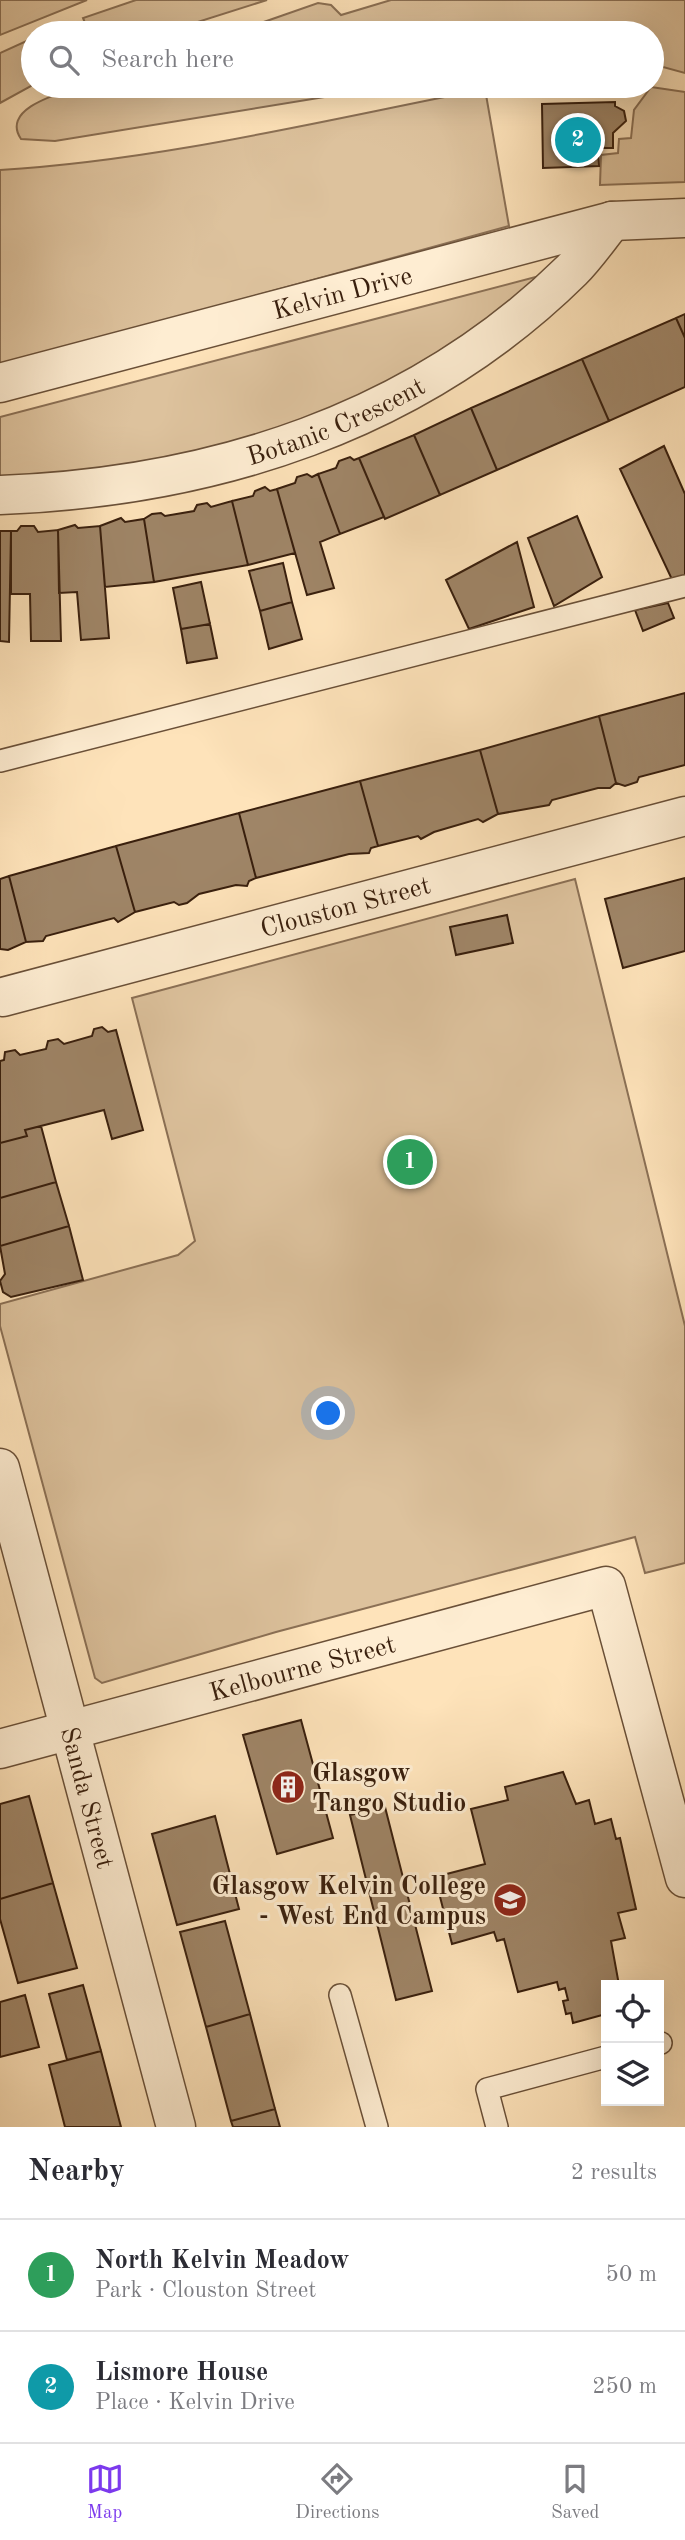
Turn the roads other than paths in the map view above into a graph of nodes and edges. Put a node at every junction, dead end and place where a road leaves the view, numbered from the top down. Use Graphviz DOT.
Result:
graph roads {
  1 [pos="685,218"];
  2 [pos="612,221"];
  3 [pos="0,383"];
  4 [pos="0,495"];
  5 [pos="685,586"];
  6 [pos="0,761"];
  7 [pos="685,816"];
  8 [pos="3,997"];
  9 [pos="0,1468"];
  10 [pos="71,1731"];
  11 [pos="0,1749"];
  12 [pos="685,1878"];
  13 [pos="340,1995"];
  14 [pos="601,2058"];
  15 [pos="176,2127"];
  16 [pos="377,2127"];
  17 [pos="497,2127"];
  1 -- 2 [label="street, Kelvin Drive"];
  2 -- 3 [label="street, Kelvin Drive"];
  2 -- 4 [label="street, Botanic Crescent"];
  5 -- 6 [label="lane"];
  7 -- 8 [label="street, Clouston Street"];
  9 -- 10 [label="street, Sanda Street"];
  10 -- 11 [label="street, Kelbourne Street"];
  10 -- 12 [label="street, Kelbourne Street"];
  10 -- 15 [label="street, Sanda Street"];
  13 -- 16 [label="lane"];
  14 -- 17 [label="lane"];
}
